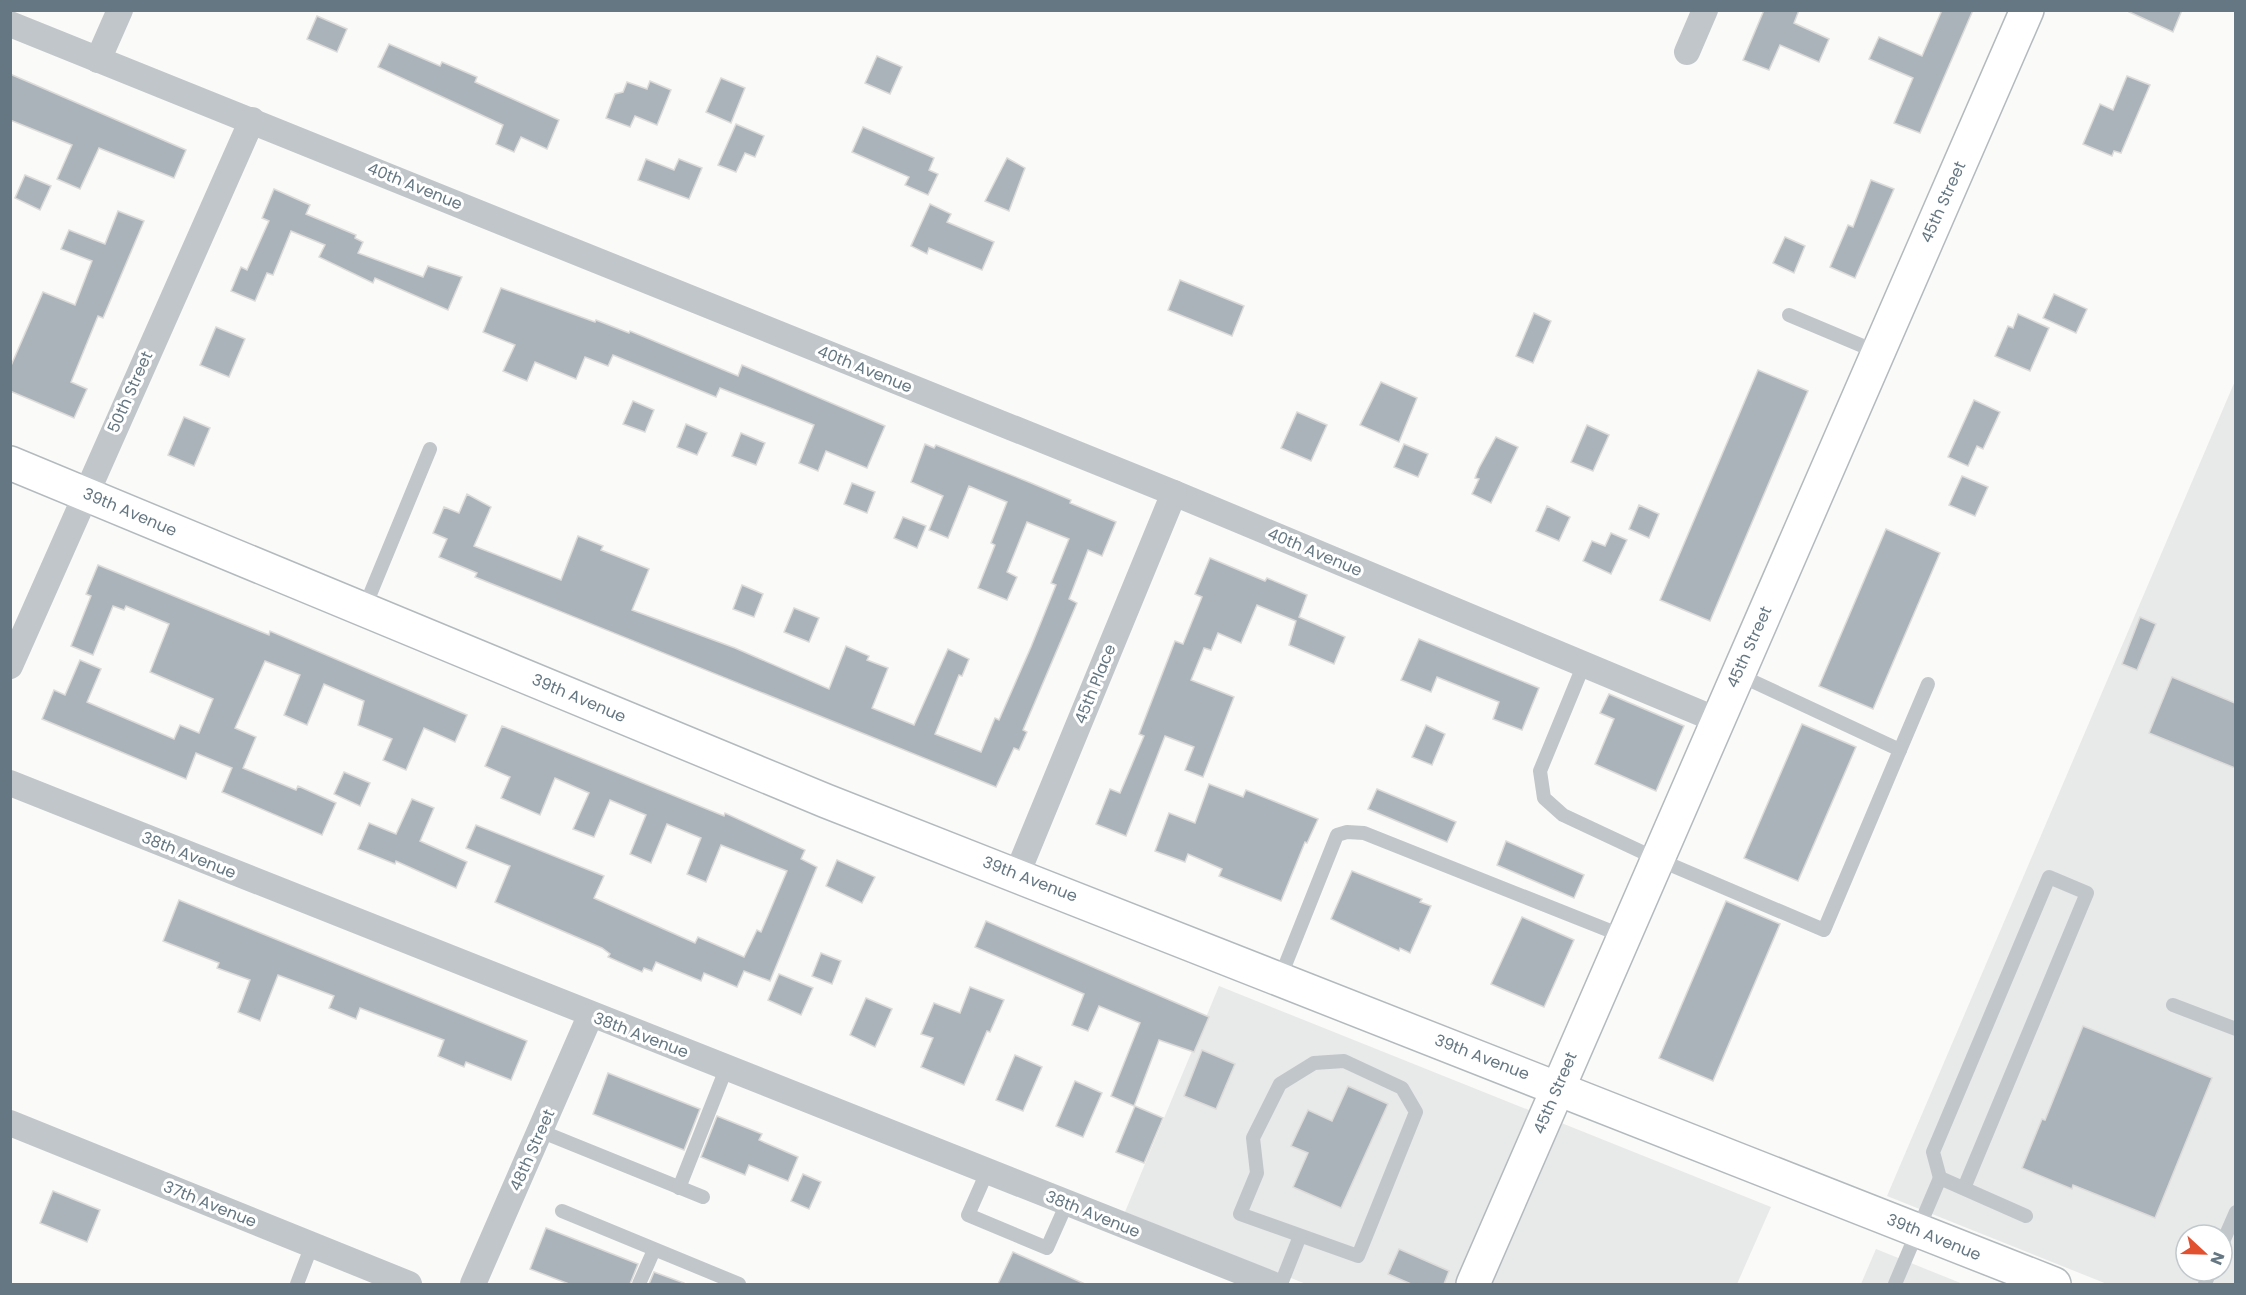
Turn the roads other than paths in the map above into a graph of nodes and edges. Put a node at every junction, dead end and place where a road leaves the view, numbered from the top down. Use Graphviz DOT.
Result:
graph roads {
  1 [pos="120,10"];
  2 [pos="1705,10"];
  3 [pos="2027,10"];
  4 [pos="10,24"];
  5 [pos="1687,52"];
  6 [pos="98,60"];
  7 [pos="252,120"];
  8 [pos="1789,315"];
  9 [pos="1878,352"];
  10 [pos="430,449"];
  11 [pos="10,464"];
  12 [pos="85,493"];
  13 [pos="1174,493"];
  14 [pos="364,609"];
  15 [pos="1584,664"];
  16 [pos="10,666"];
  17 [pos="1737,674"];
  18 [pos="1928,684"];
  19 [pos="1717,720"];
  20 [pos="1900,750"];
  21 [pos="10,783"];
  22 [pos="1657,859"];
  23 [pos="1017,874"];
  24 [pos="1623,936"];
  25 [pos="1280,978"];
  26 [pos="2173,1005"];
  27 [pos="590,1016"];
  28 [pos="2235,1029"];
  29 [pos="726,1069"];
  30 [pos="1557,1087"];
  31 [pos="10,1123"];
  32 [pos="540,1131"];
  33 [pos="987,1172"];
  34 [pos="1940,1178"];
  35 [pos="679,1188"];
  36 [pos="1964,1188"];
  37 [pos="703,1197"];
  38 [pos="1067,1203"];
  39 [pos="562,1210"];
  40 [pos="2026,1216"];
  41 [pos="1919,1231"];
  42 [pos="1300,1236"];
  43 [pos="312,1245"];
  44 [pos="654,1250"];
  45 [pos="374,1278"];
  46 [pos="705,1278"];
  47 [pos="297,1284"];
  48 [pos="409,1284"];
  49 [pos="473,1284"];
  50 [pos="639,1284"];
  51 [pos="739,1284"];
  52 [pos="1272,1284"];
  53 [pos="1281,1284"];
  54 [pos="1473,1284"];
  55 [pos="1896,1284"];
  56 [pos="2054,1284"];
  1 -- 6 [label="street"];
  2 -- 5 [label="street"];
  3 -- 9 [label="main road, 45th Street"];
  4 -- 6 [label="street, 40th Avenue"];
  6 -- 7 [label="street, 40th Avenue"];
  7 -- 12 [label="street, 50th Street"];
  7 -- 13 [label="street, 40th Avenue"];
  8 -- 9 [label="lane"];
  9 -- 17 [label="main road, 45th Street"];
  10 -- 14 [label="lane"];
  11 -- 12 [label="main road, 39th Avenue"];
  12 -- 14 [label="main road, 39th Avenue"];
  12 -- 16 [label="street, 50th Street"];
  13 -- 15 [label="street, 40th Avenue"];
  13 -- 23 [label="street, 45th Place"];
  14 -- 23 [label="main road, 39th Avenue"];
  15 -- 19 [label="street, 40th Avenue"];
  15 -- 22 [label="lane"];
  17 -- 19 [label="main road, 45th Street"];
  17 -- 20 [label="lane"];
  18 -- 20 [label="lane"];
  19 -- 22 [label="main road, 45th Street"];
  20 -- 22 [label="lane"];
  21 -- 27 [label="street, 38th Avenue"];
  22 -- 24 [label="main road, 45th Street"];
  23 -- 25 [label="main road, 39th Avenue"];
  24 -- 25 [label="lane"];
  24 -- 30 [label="main road, 45th Street"];
  25 -- 30 [label="main road, 39th Avenue"];
  26 -- 28 [label="lane"];
  27 -- 29 [label="street, 38th Avenue"];
  27 -- 32 [label="street, 48th Street"];
  29 -- 33 [label="street, 38th Avenue"];
  29 -- 35 [label="lane"];
  30 -- 41 [label="main road, 39th Avenue"];
  30 -- 54 [label="main road, 45th Street"];
  31 -- 43 [label="street, 37th Avenue"];
  32 -- 35 [label="lane"];
  32 -- 49 [label="street, 48th Street"];
  33 -- 38 [label="street, 38th Avenue"];
  33 -- 38 [label="lane"];
  34 -- 36 [label="lane"];
  34 -- 36 [label="lane"];
  34 -- 41 [label="lane"];
  35 -- 37 [label="lane"];
  36 -- 40 [label="lane"];
  38 -- 52 [label="street, 38th Avenue"];
  39 -- 44 [label="lane"];
  41 -- 55 [label="lane"];
  41 -- 56 [label="main road, 39th Avenue"];
  42 -- 42 [label="lane"];
  42 -- 53 [label="lane"];
  43 -- 45 [label="street, 37th Avenue"];
  43 -- 47 [label="lane"];
  44 -- 46 [label="lane"];
  44 -- 50 [label="lane"];
  45 -- 48 [label="street, 37th Avenue"];
  46 -- 51 [label="lane"];
}
